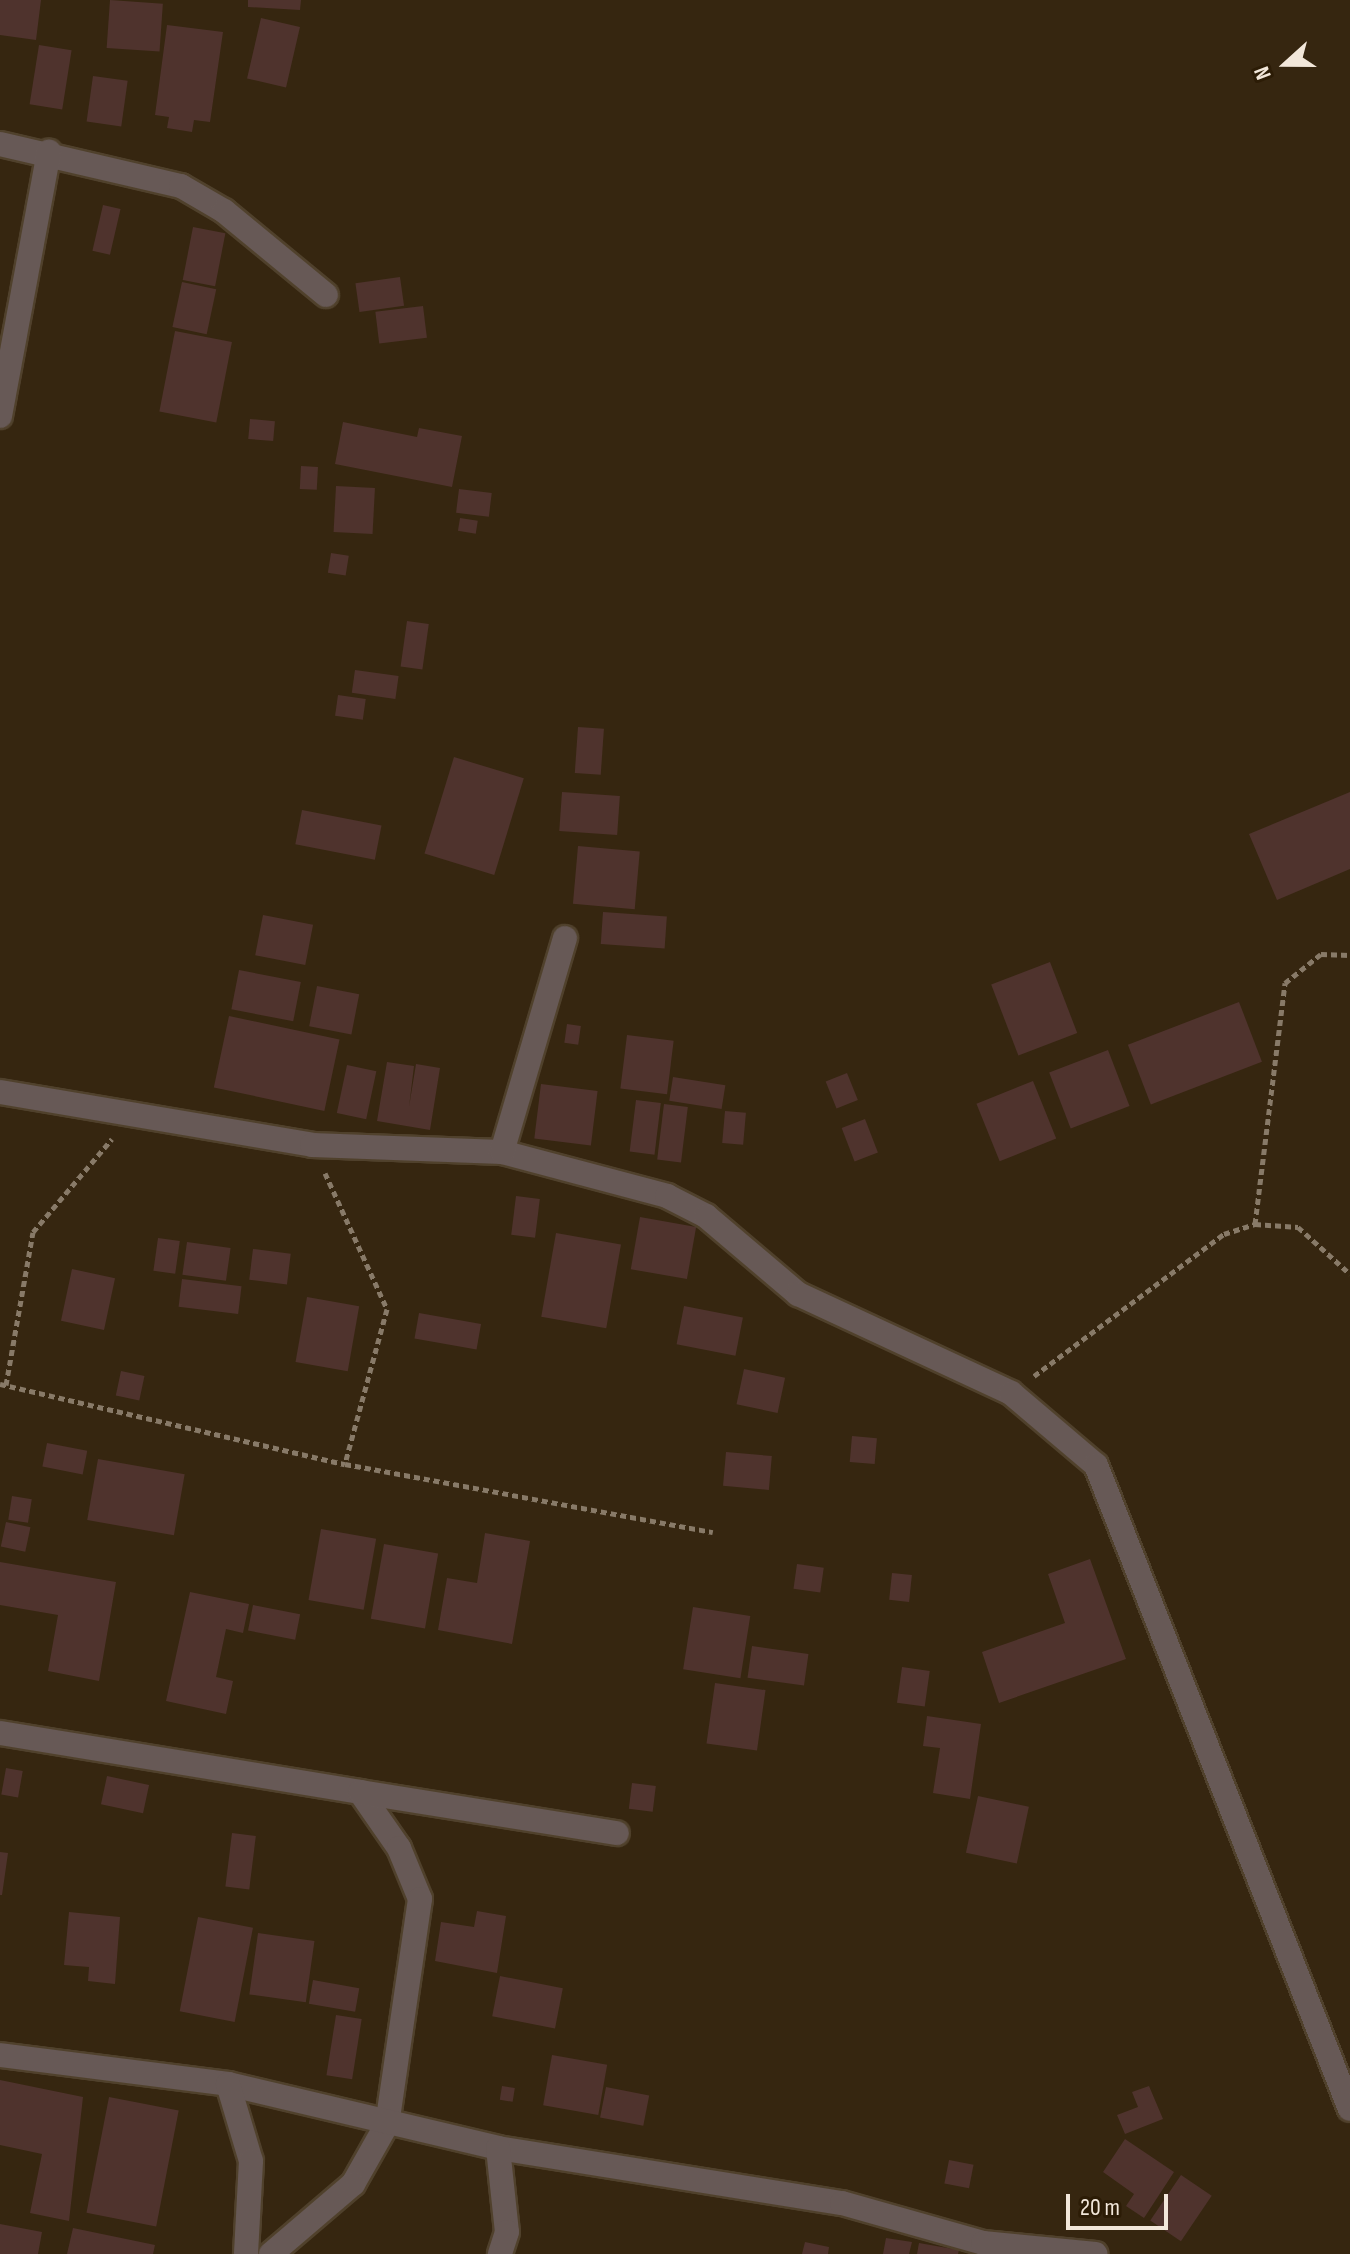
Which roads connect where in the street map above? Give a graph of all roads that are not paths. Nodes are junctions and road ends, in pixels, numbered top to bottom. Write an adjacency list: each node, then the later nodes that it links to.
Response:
1 (0, 144): 2 (street)
2 (49, 152): 3 (street); 4 (street)
3 (326, 295)
4 (0, 416)
5 (565, 938): 7 (street)
6 (0, 1092): 7 (street)
7 (502, 1152): 13 (street)
8 (0, 1733): 9 (street)
9 (360, 1792): 10 (street); 14 (street)
10 (617, 1833)
11 (0, 2055): 12 (street)
12 (228, 2084): 14 (street); 16 (street)
13 (1350, 2109)
14 (387, 2124): 15 (street); 17 (street)
15 (498, 2148): 18 (street); 19 (street)
16 (246, 2254)
17 (271, 2254)
18 (500, 2254)
19 (1095, 2254)

